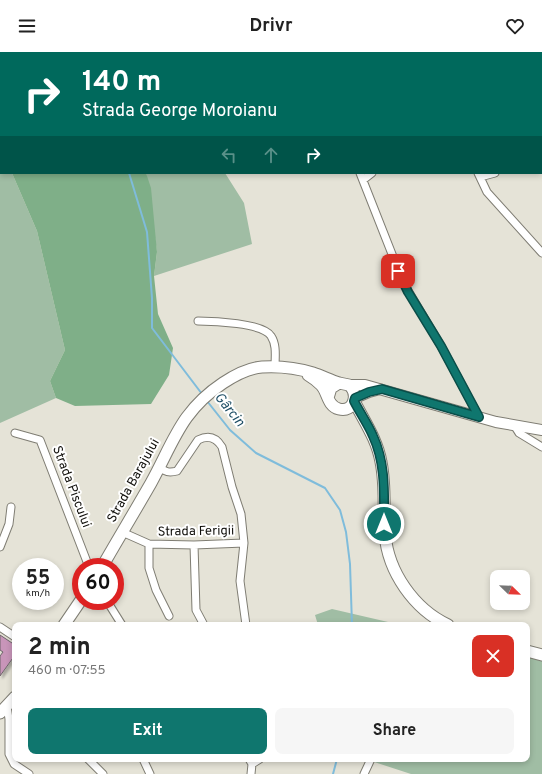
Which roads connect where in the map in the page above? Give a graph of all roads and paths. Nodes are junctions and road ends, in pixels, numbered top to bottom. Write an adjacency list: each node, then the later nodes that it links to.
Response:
1 (479, 175): 3 (street)
2 (361, 176): 12 (street)
3 (542, 254)
4 (198, 321): 5 (street)
5 (275, 367): 6 (main road, Strada Barajului); 18 (main road, Strada Barajului)
6 (297, 369): 7 (main road, Strada Barajului); 9 (main road)
7 (344, 384): 8 (main road); 9 (main road); 10 (main road)
8 (382, 389): 10 (main road); 12 (main road)
9 (328, 398): 11 (main road)
10 (355, 399): 11 (main road); 14 (main road)
11 (338, 409): 14 (main road)
12 (479, 417): 13 (main road)
13 (514, 425): 15 (main road); 17 (street)
14 (369, 428): 34 (main road)
15 (542, 430)
16 (15, 433): 25 (street, Strada Piscului)
17 (542, 447)
18 (159, 467): 20 (main road, Strada Barajului); 21 (street)
19 (11, 507): 24 (street)
20 (122, 532): 22 (street, Strada Ferigii); 26 (main road, Strada Barajului)
21 (244, 543): 23 (street, Strada Ferigii); 33 (street)
22 (149, 544): 23 (street, Strada Ferigii); 29 (street, Strada Ferigii)
23 (194, 545): 32 (street)
24 (0, 547)
25 (86, 558)
26 (107, 558)
27 (74, 610): 30 (main road)
28 (113, 610): 31 (street)
29 (169, 616)
30 (66, 622)
31 (120, 622)
32 (202, 622)
33 (246, 622)
34 (443, 622)
35 (0, 627): 36 (street)
36 (12, 634)
37 (530, 652): 38 (main road)
38 (542, 655)
39 (12, 699): 40 (main road)
40 (3, 709): 41 (street)
41 (12, 761)
42 (13, 762): 47 (street)
43 (91, 762): 48 (street)
44 (144, 762): 49 (street)
45 (250, 762): 50 (street)
46 (370, 762): 51 (street)
47 (29, 774)
48 (103, 774)
49 (150, 774)
50 (251, 774)
51 (364, 774)

